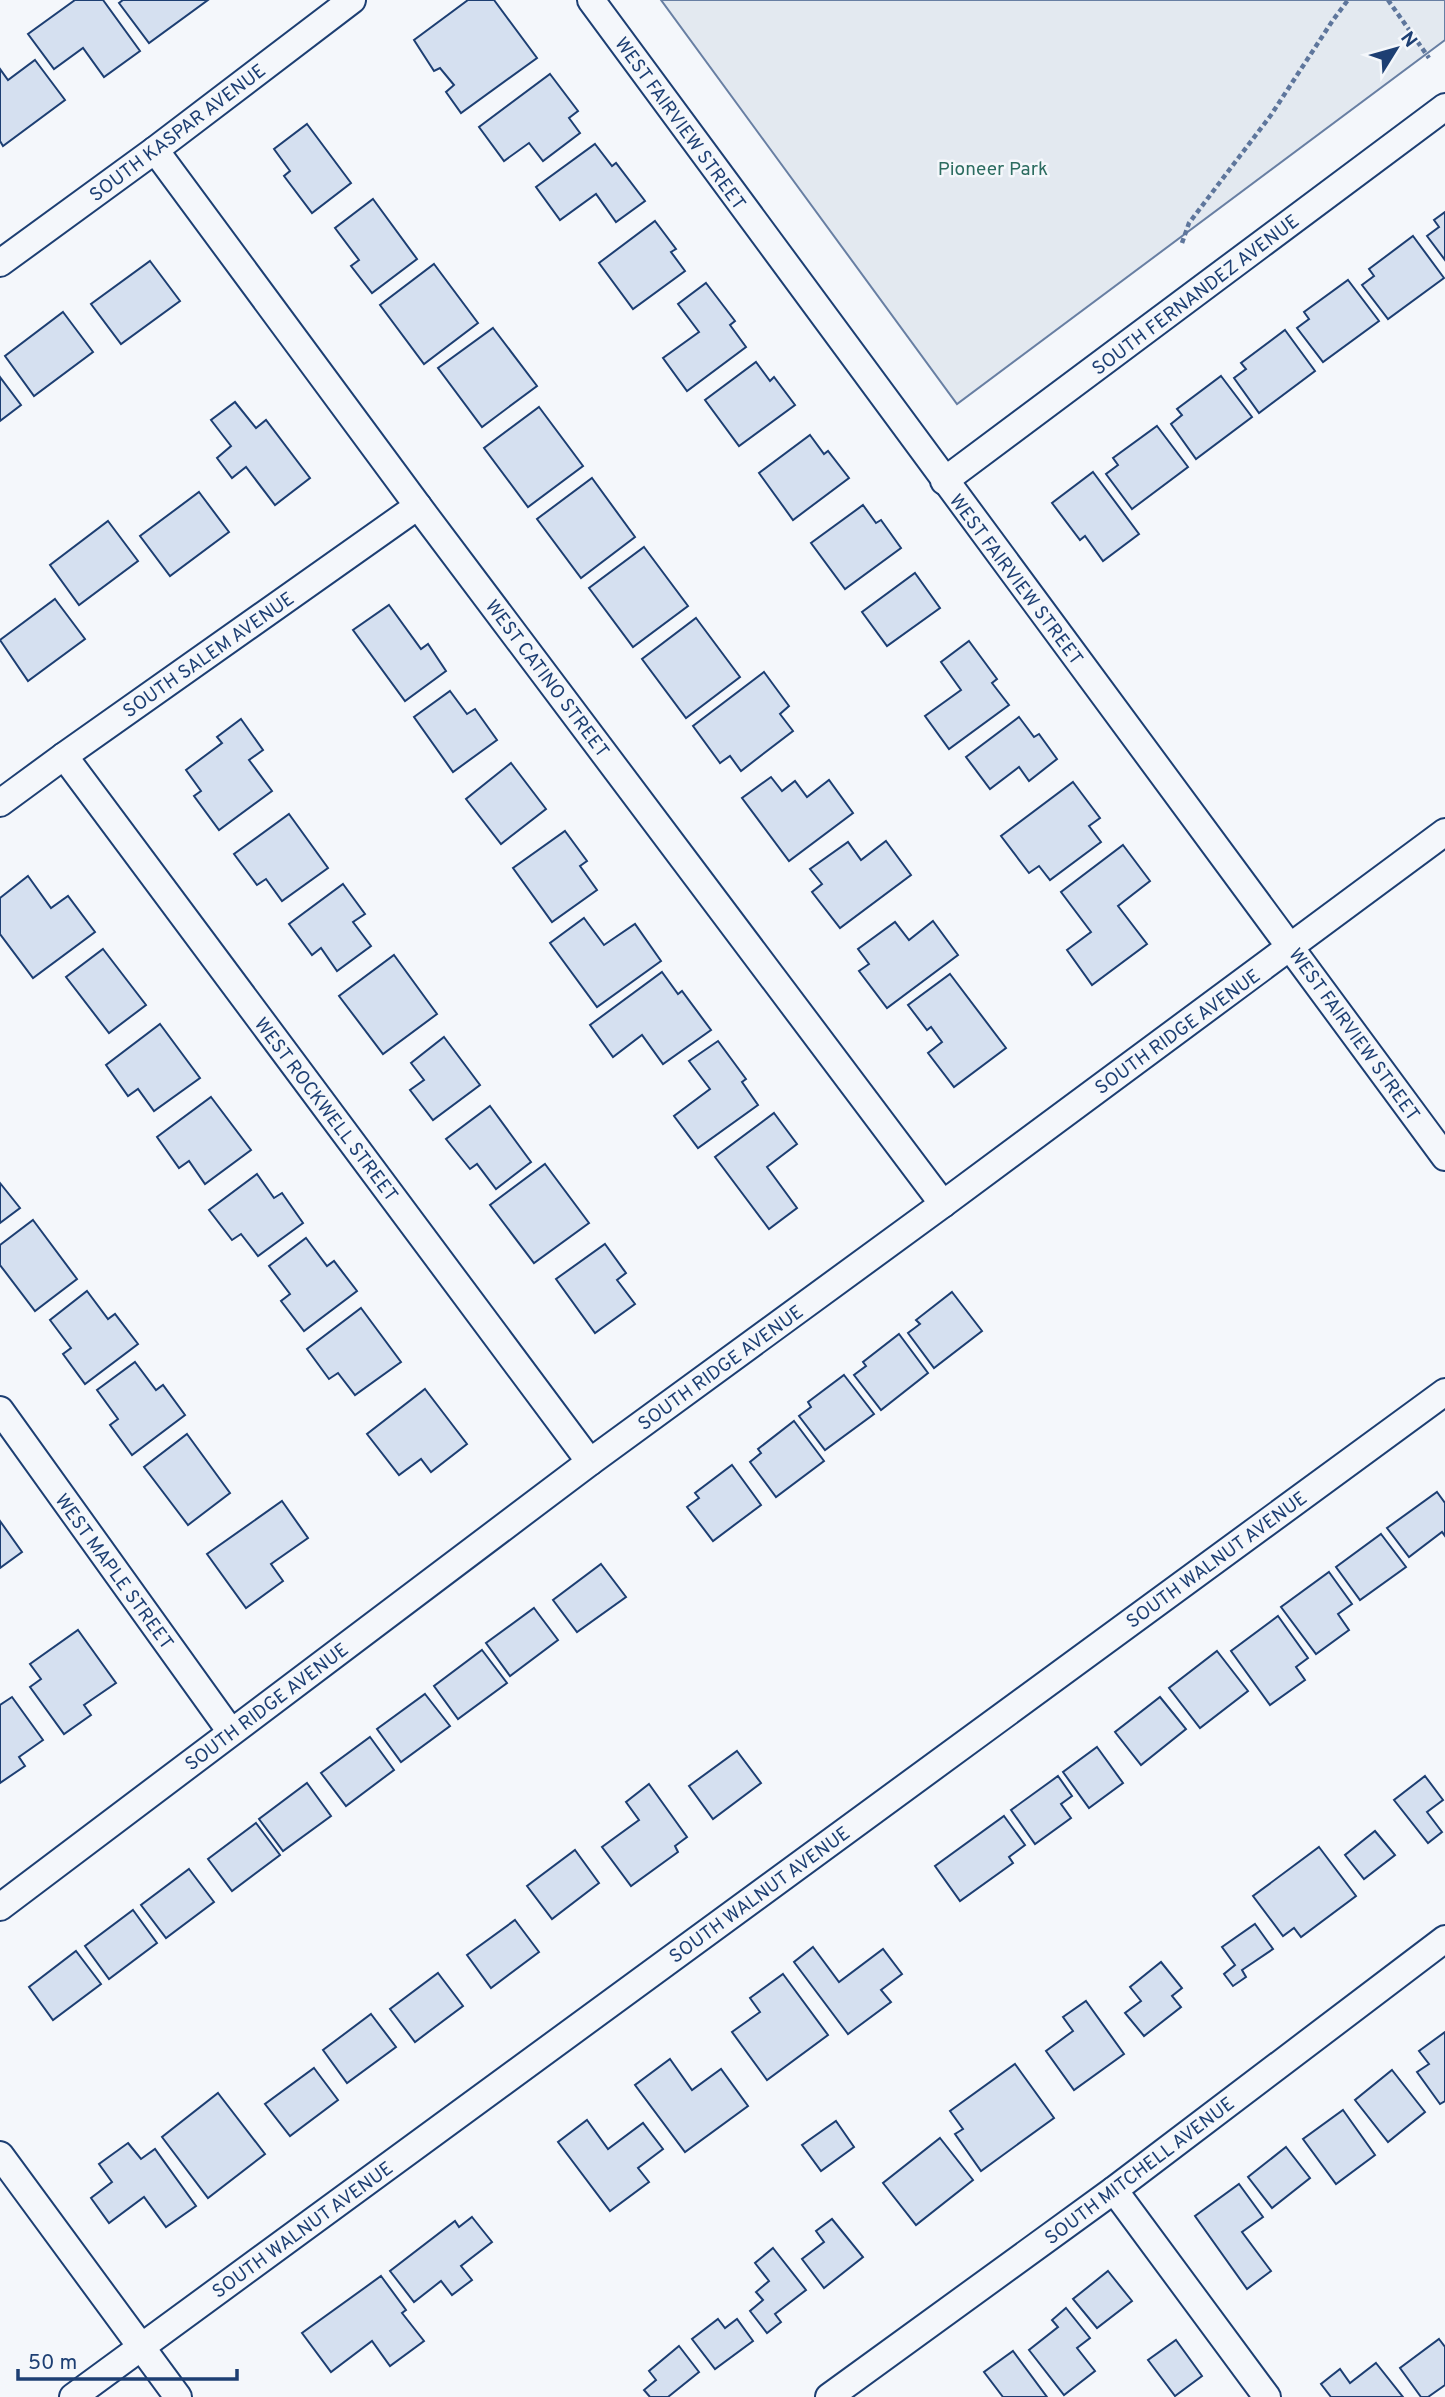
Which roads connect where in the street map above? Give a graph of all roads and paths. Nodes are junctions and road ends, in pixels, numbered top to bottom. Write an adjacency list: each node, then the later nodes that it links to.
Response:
1 (352, 0): 7 (street, SOUTH KASPAR AVENUE)
2 (591, 0): 10 (street, WEST FAIRVIEW STREET)
3 (1348, 0): 8 (path)
4 (1388, 0): 5 (path)
5 (1429, 58)
6 (1445, 107): 10 (street, SOUTH FERNANDEZ AVENUE)
7 (155, 150): 9 (street, SOUTH KASPAR AVENUE); 11 (street, WEST CATINO STREET)
8 (1182, 243)
9 (0, 263)
10 (944, 481): 15 (street, WEST FAIRVIEW STREET)
11 (418, 506): 12 (street, SOUTH SALEM AVENUE); 17 (street, WEST CATINO STREET)
12 (64, 756): 13 (street, SOUTH SALEM AVENUE); 20 (street, WEST ROCKWELL STREET)
13 (0, 803)
14 (1445, 832): 15 (street, SOUTH RIDGE AVENUE)
15 (1291, 947): 16 (street, WEST FAIRVIEW STREET); 17 (street, SOUTH RIDGE AVENUE)
16 (1445, 1157)
17 (943, 1204): 20 (street, SOUTH RIDGE AVENUE)
18 (1445, 1392): 26 (street, SOUTH WALNUT AVENUE)
19 (0, 1410): 21 (street, WEST MAPLE STREET)
20 (590, 1462): 21 (street, SOUTH RIDGE AVENUE)
21 (231, 1732): 22 (street, SOUTH RIDGE AVENUE)
22 (0, 1907)
23 (1445, 1940): 25 (street, SOUTH MITCHELL AVENUE)
24 (0, 2155): 26 (street)
25 (1114, 2190): 29 (street, SOUTH MITCHELL AVENUE); 30 (street)
26 (142, 2347): 27 (street, SOUTH WALNUT AVENUE); 28 (street)
27 (73, 2397)
28 (178, 2397)
29 (829, 2397)
30 (1267, 2397)

